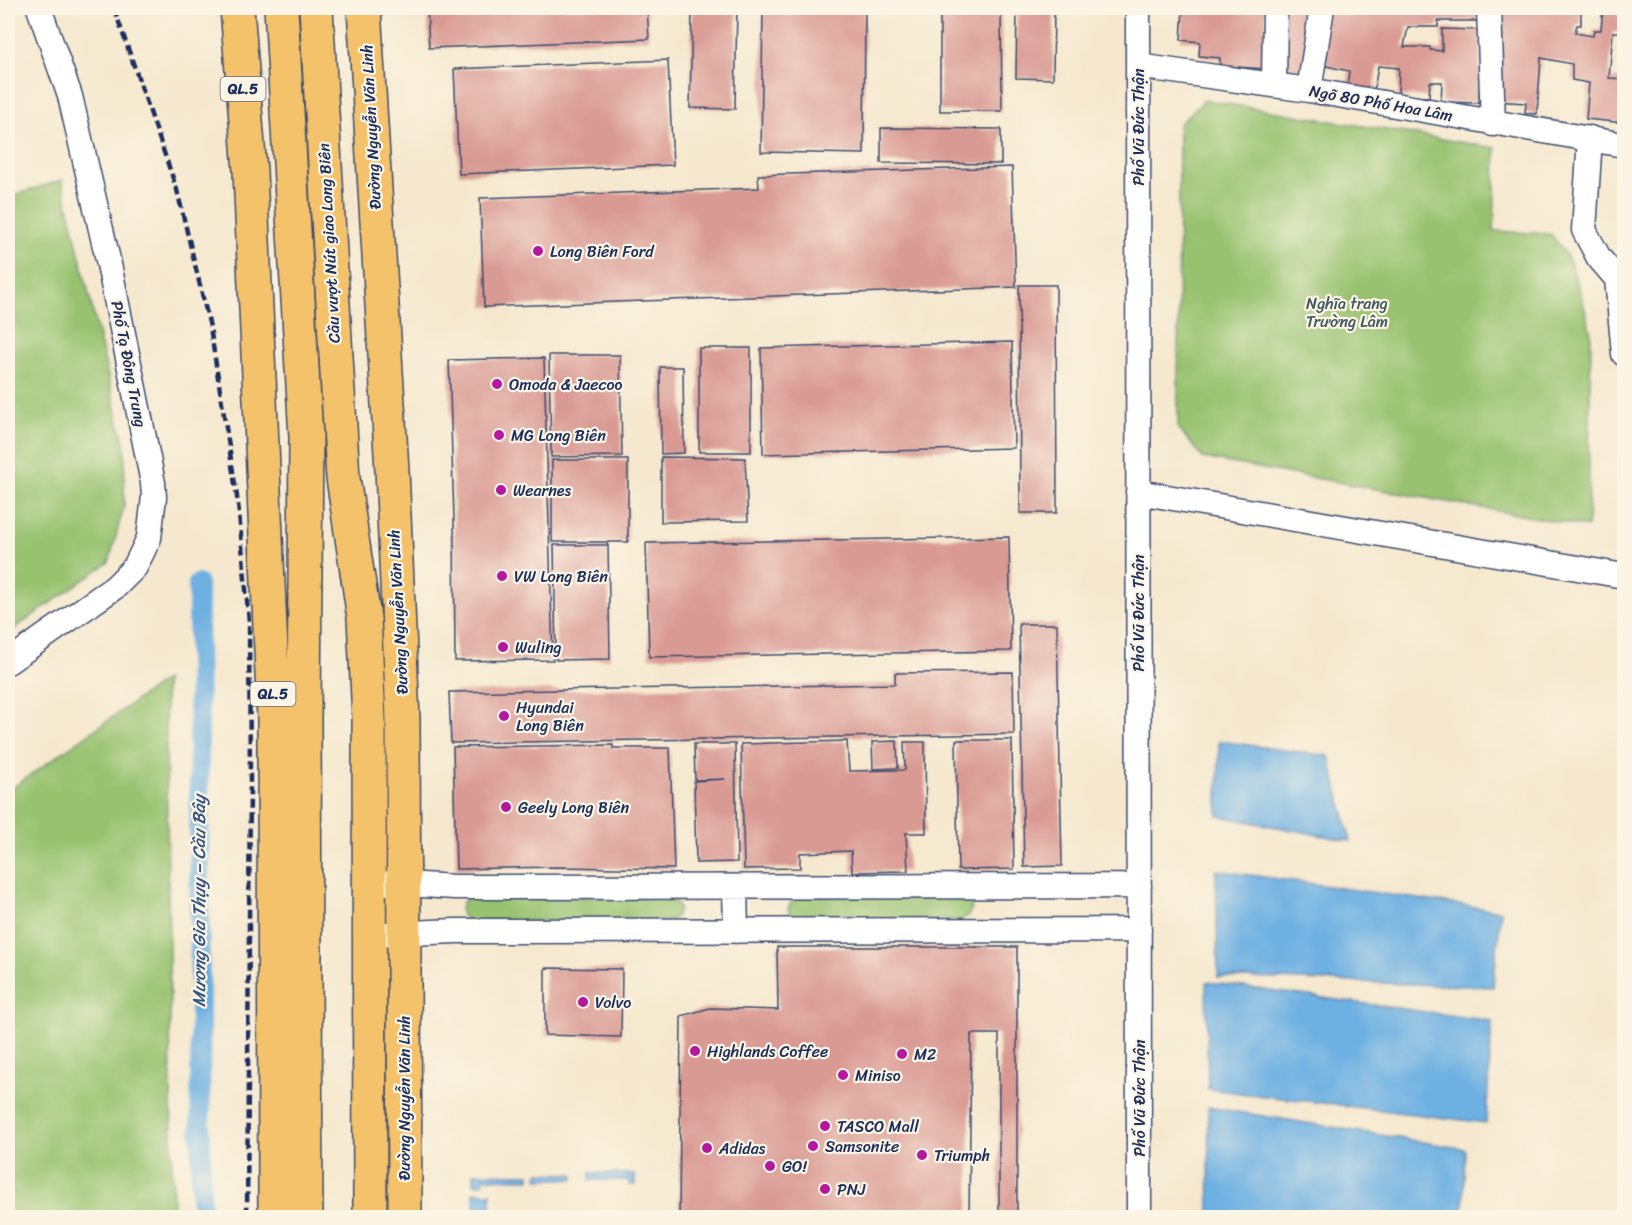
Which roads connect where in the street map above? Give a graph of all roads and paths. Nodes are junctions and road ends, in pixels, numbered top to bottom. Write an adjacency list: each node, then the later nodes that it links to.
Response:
1 (39, 8): 22 (street, Phố Tạ Đông Trung)
2 (237, 8): 31 (highway, QL.5)
3 (281, 8): 31 (highway, Cầu vượt Nút giao Long Biên / QL.5)
4 (316, 8): 18 (highway, Cầu vượt Nút giao Long Biên)
5 (364, 8): 17 (highway, Đường Nguyễn Văn Linh)
6 (1138, 8): 10 (street, Phố Vũ Đức Thận)
7 (1275, 8): 11 (street)
8 (1322, 8): 12 (street)
9 (1489, 8): 13 (street)
10 (1138, 66): 11 (street, Ngõ 80 Phố Hoa Lâm); 19 (street, Phố Vũ Đức Thận)
11 (1274, 85): 12 (street, Ngõ 80 Phố Hoa Lâm)
12 (1309, 90): 13 (street, Ngõ 80 Phố Hoa Lâm)
13 (1493, 124): 14 (street, Ngõ 80 Phố Hoa Lâm)
14 (1590, 138): 15 (street, Ngõ 80 Phố Hoa Lâm); 16 (street)
15 (1624, 145)
16 (1624, 354)
17 (392, 470): 21 (highway); 24 (highway, Đường Nguyễn Văn Linh)
18 (343, 477): 21 (highway, Đường Nguyễn Văn Linh)
19 (1138, 492): 20 (street); 25 (street, Phố Vũ Đức Thận)
20 (1624, 576)
21 (364, 618): 23 (highway, Đường Nguyễn Văn Linh)
22 (8, 662)
23 (370, 883): 24 (street); 29 (highway, Đường Nguyễn Văn Linh)
24 (404, 883): 26 (street); 30 (highway, Đường Nguyễn Văn Linh)
25 (1138, 886): 26 (street); 27 (street, Phố Vũ Đức Thận)
26 (735, 887): 28 (street)
27 (1139, 930): 28 (street); 35 (street, Phố Vũ Đức Thận)
28 (736, 931): 30 (street)
29 (370, 934): 30 (street); 33 (highway, Đường Nguyễn Văn Linh)
30 (404, 934): 34 (highway, Đường Nguyễn Văn Linh)
31 (296, 1197): 32 (highway, QL.5)
32 (275, 1218)
33 (370, 1218)
34 (405, 1218)
35 (1139, 1218)

